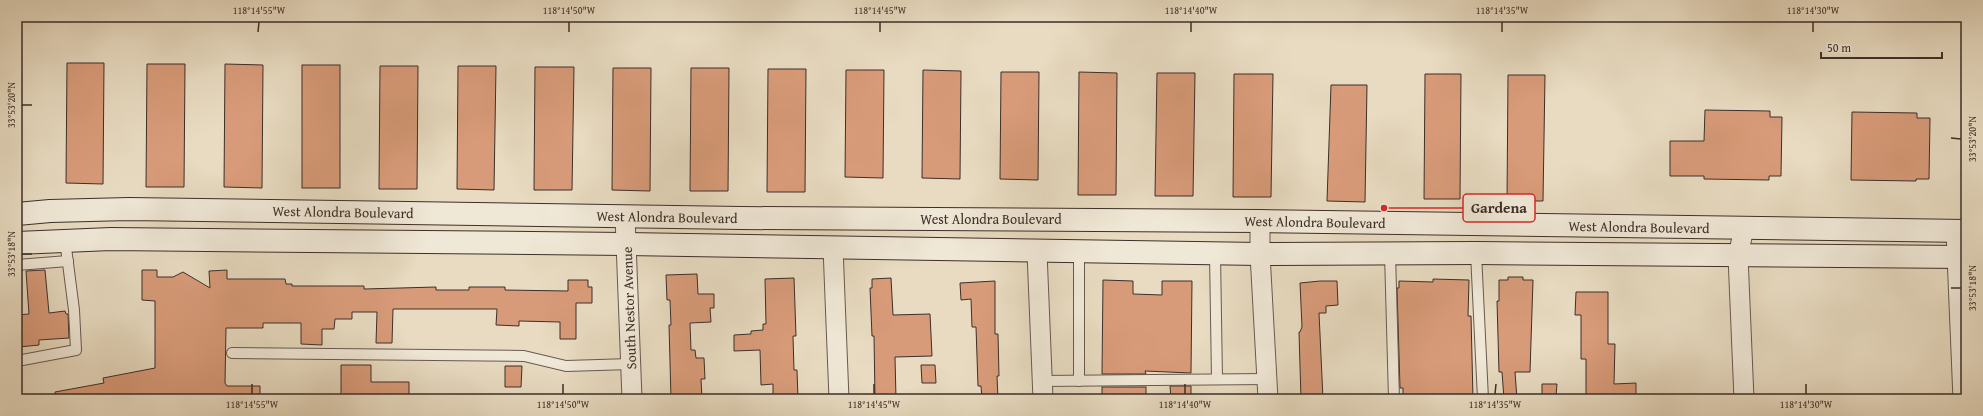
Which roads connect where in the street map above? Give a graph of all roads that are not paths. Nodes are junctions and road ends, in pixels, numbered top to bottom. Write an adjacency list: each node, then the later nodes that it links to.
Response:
1 (17, 214): 2 (main road, West Alondra Boulevard)
2 (625, 216): 3 (main road, West Alondra Boulevard); 8 (street, South Nestor Avenue)
3 (1260, 221): 4 (main road, West Alondra Boulevard); 15 (street)
4 (1744, 228): 5 (main road, West Alondra Boulevard); 16 (street)
5 (1961, 231): 17 (street)
6 (65, 240): 7 (main road, West Alondra Boulevard); 8 (main road, West Alondra Boulevard); 18 (lane)
7 (17, 242)
8 (626, 244): 9 (main road, West Alondra Boulevard); 22 (street, South Nestor Avenue)
9 (833, 247): 10 (main road, West Alondra Boulevard); 28 (street)
10 (1036, 252): 11 (main road, West Alondra Boulevard); 26 (street)
11 (1079, 252): 14 (main road, West Alondra Boulevard); 25 (lane)
12 (1390, 253): 13 (main road, West Alondra Boulevard); 15 (main road, West Alondra Boulevard); 30 (lane)
13 (1476, 253): 16 (main road, West Alondra Boulevard); 31 (lane)
14 (1215, 254): 15 (main road, West Alondra Boulevard); 23 (lane)
15 (1260, 254): 24 (street)
16 (1738, 256): 17 (main road, West Alondra Boulevard); 32 (street)
17 (1962, 257): 33 (street)
18 (68, 261): 19 (lane); 21 (lane)
19 (17, 265)
20 (232, 353): 22 (lane)
21 (17, 361)
22 (631, 364): 27 (street, South Nestor Avenue)
23 (1217, 379): 24 (lane); 25 (lane)
24 (1267, 379): 29 (street)
25 (1080, 381): 26 (lane)
26 (1042, 390)
27 (632, 399)
28 (839, 399)
29 (1268, 399)
30 (1394, 399)
31 (1483, 399)
32 (1744, 399)
33 (1963, 399)

